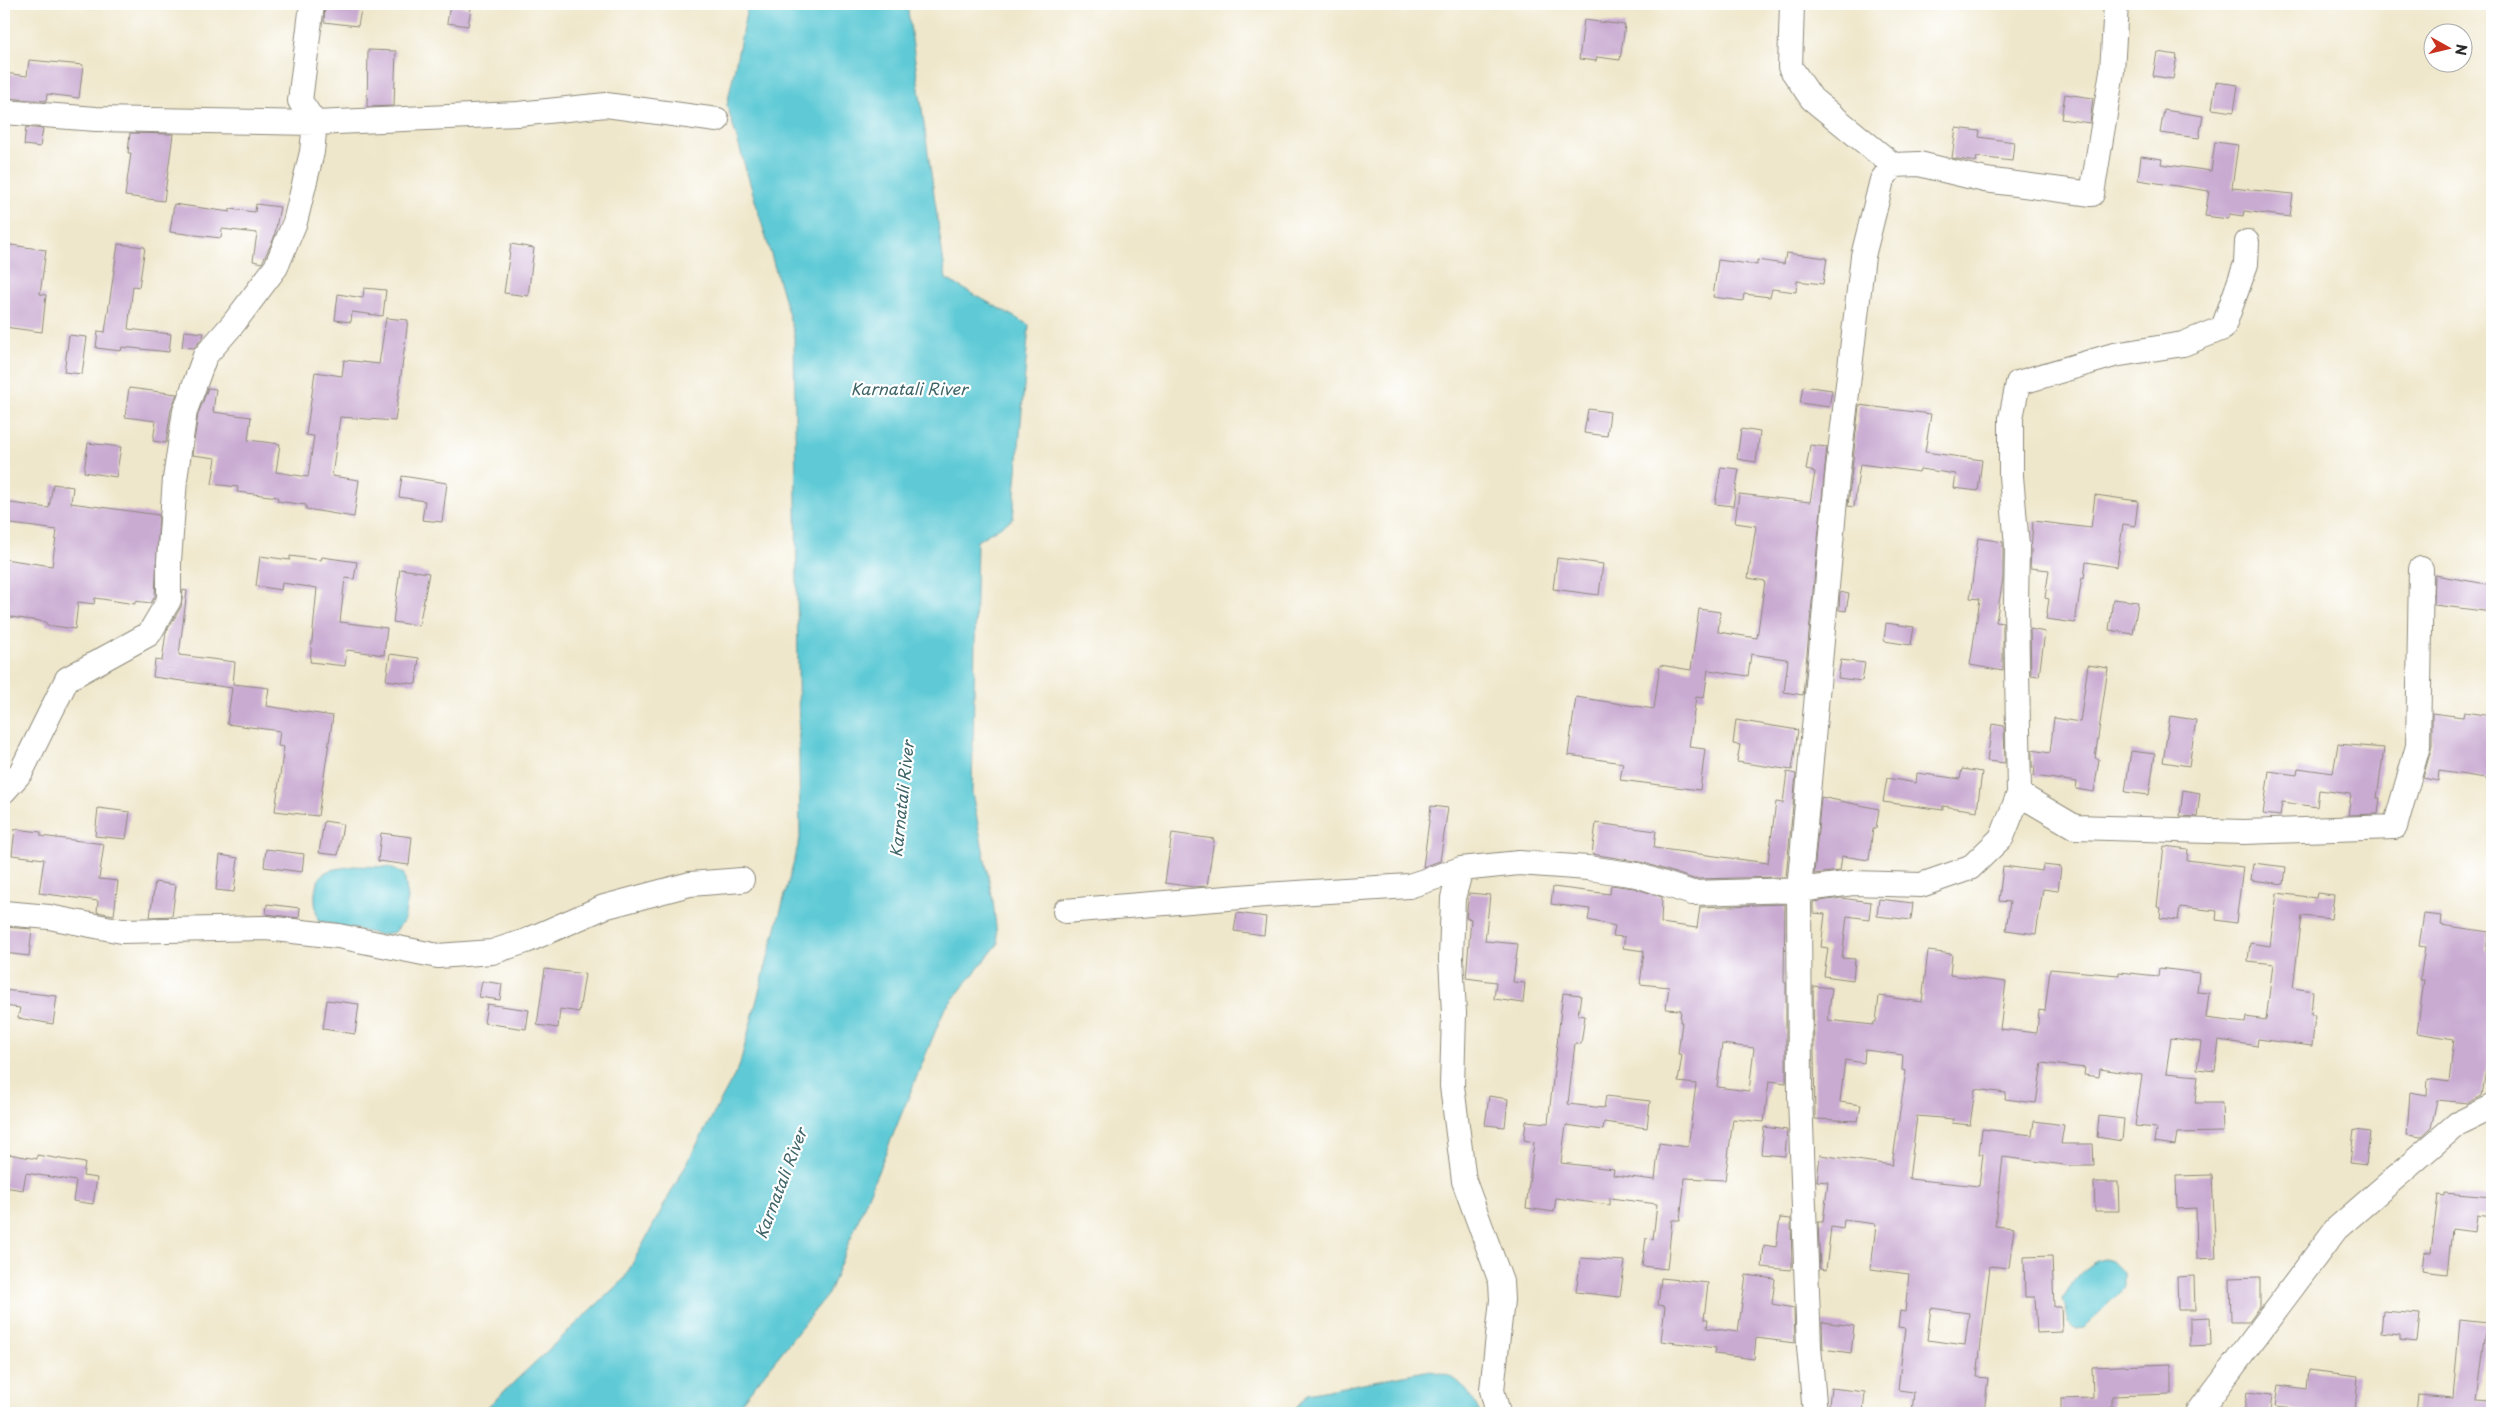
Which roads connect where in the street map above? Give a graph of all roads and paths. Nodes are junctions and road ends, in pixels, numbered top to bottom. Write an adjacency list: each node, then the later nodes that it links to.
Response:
1 (312, 4): 6 (street)
2 (1792, 4): 7 (street)
3 (2116, 4): 7 (street)
4 (4, 112): 6 (street)
5 (717, 120): 6 (street)
6 (315, 122): 10 (street)
7 (1893, 165): 14 (street)
8 (2247, 242): 11 (street)
9 (2421, 569): 11 (street)
10 (4, 790)
11 (2019, 794): 14 (street)
12 (1461, 869): 14 (street); 15 (street); 18 (street)
13 (742, 880): 16 (street)
14 (1799, 890): 19 (street)
15 (1065, 911)
16 (4, 913)
17 (2492, 1108): 20 (street)
18 (1498, 1413)
19 (1815, 1413)
20 (2198, 1413)

